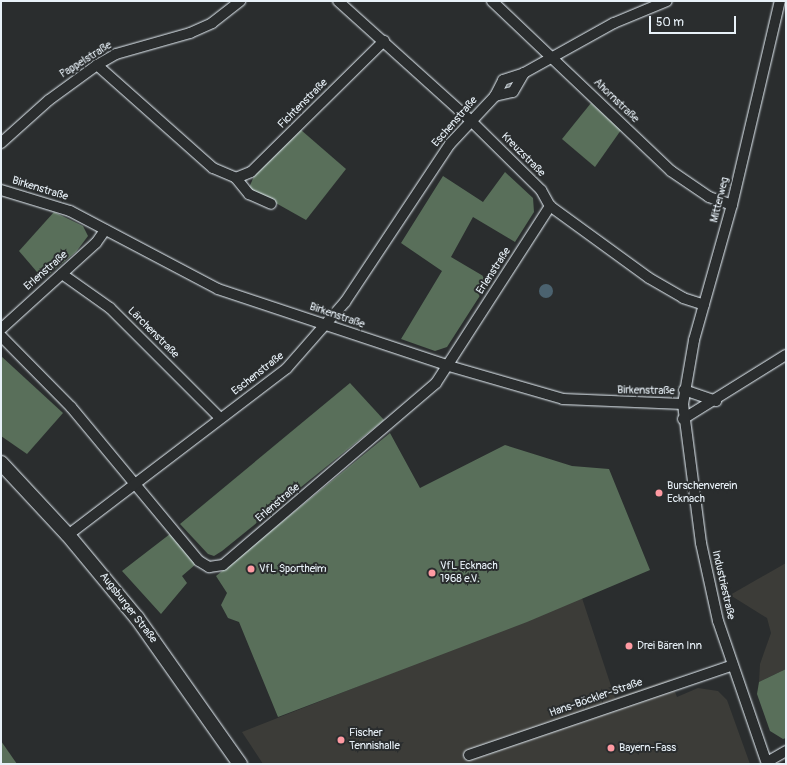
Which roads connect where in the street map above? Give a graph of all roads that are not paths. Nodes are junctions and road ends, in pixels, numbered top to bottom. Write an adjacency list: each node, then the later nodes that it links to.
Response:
1 (240, 1): 8 (street, Pappelstraße)
2 (338, 1): 6 (street, Kreuzstraße)
3 (492, 1): 7 (street, Ahornstraße)
4 (668, 1): 7 (street, Eschenstraße)
5 (780, 1): 16 (street, Mitterweg)
6 (384, 41): 11 (street, Kreuzstraße); 13 (street, Fichtenstraße)
7 (552, 56): 9 (street, Eschenstraße); 16 (street, Ahornstraße)
8 (97, 65): 12 (street, Pappelstraße); 13 (street)
9 (524, 73): 10 (street, Eschenstraße); 10 (street, Eschenstraße)
10 (495, 96): 11 (street, Eschenstraße)
11 (470, 120): 17 (street, Kreuzstraße); 21 (street, Eschenstraße)
12 (1, 143)
13 (236, 178): 15 (street)
14 (1, 190): 18 (street, Birkenstraße)
15 (271, 204)
16 (732, 205): 20 (street, Mitterweg)
17 (550, 206): 20 (street, Kreuzstraße); 25 (street, Erlenstraße)
18 (105, 230): 19 (street, Erlenstraße); 21 (street, Birkenstraße)
19 (62, 274): 22 (street, Erlenstraße); 29 (street, Lärchenstraße)
20 (704, 305): 26 (street, Mitterweg)
21 (327, 325): 25 (street, Birkenstraße); 29 (street, Eschenstraße)
22 (1, 329)
23 (1, 336): 32 (street, Erlenstraße)
24 (786, 355): 27 (street)
25 (449, 366): 28 (street, Birkenstraße); 32 (street, Erlenstraße)
26 (684, 390): 27 (street, Birkenstraße); 28 (street, Mitterweg)
27 (716, 400): 30 (street)
28 (683, 404): 30 (street, Industriestraße)
29 (220, 418): 32 (street, Eschenstraße)
30 (683, 419): 34 (street, Industriestraße)
31 (1, 463): 33 (main road, Augsburger Straße)
32 (134, 483): 33 (street, Eschenstraße)
33 (68, 535): 38 (main road, Augsburger Straße)
34 (731, 666): 36 (street, Hans-Böckler-Straße); 37 (street, Industriestraße)
35 (786, 751): 37 (street)
36 (469, 755)
37 (767, 763)
38 (240, 764)

